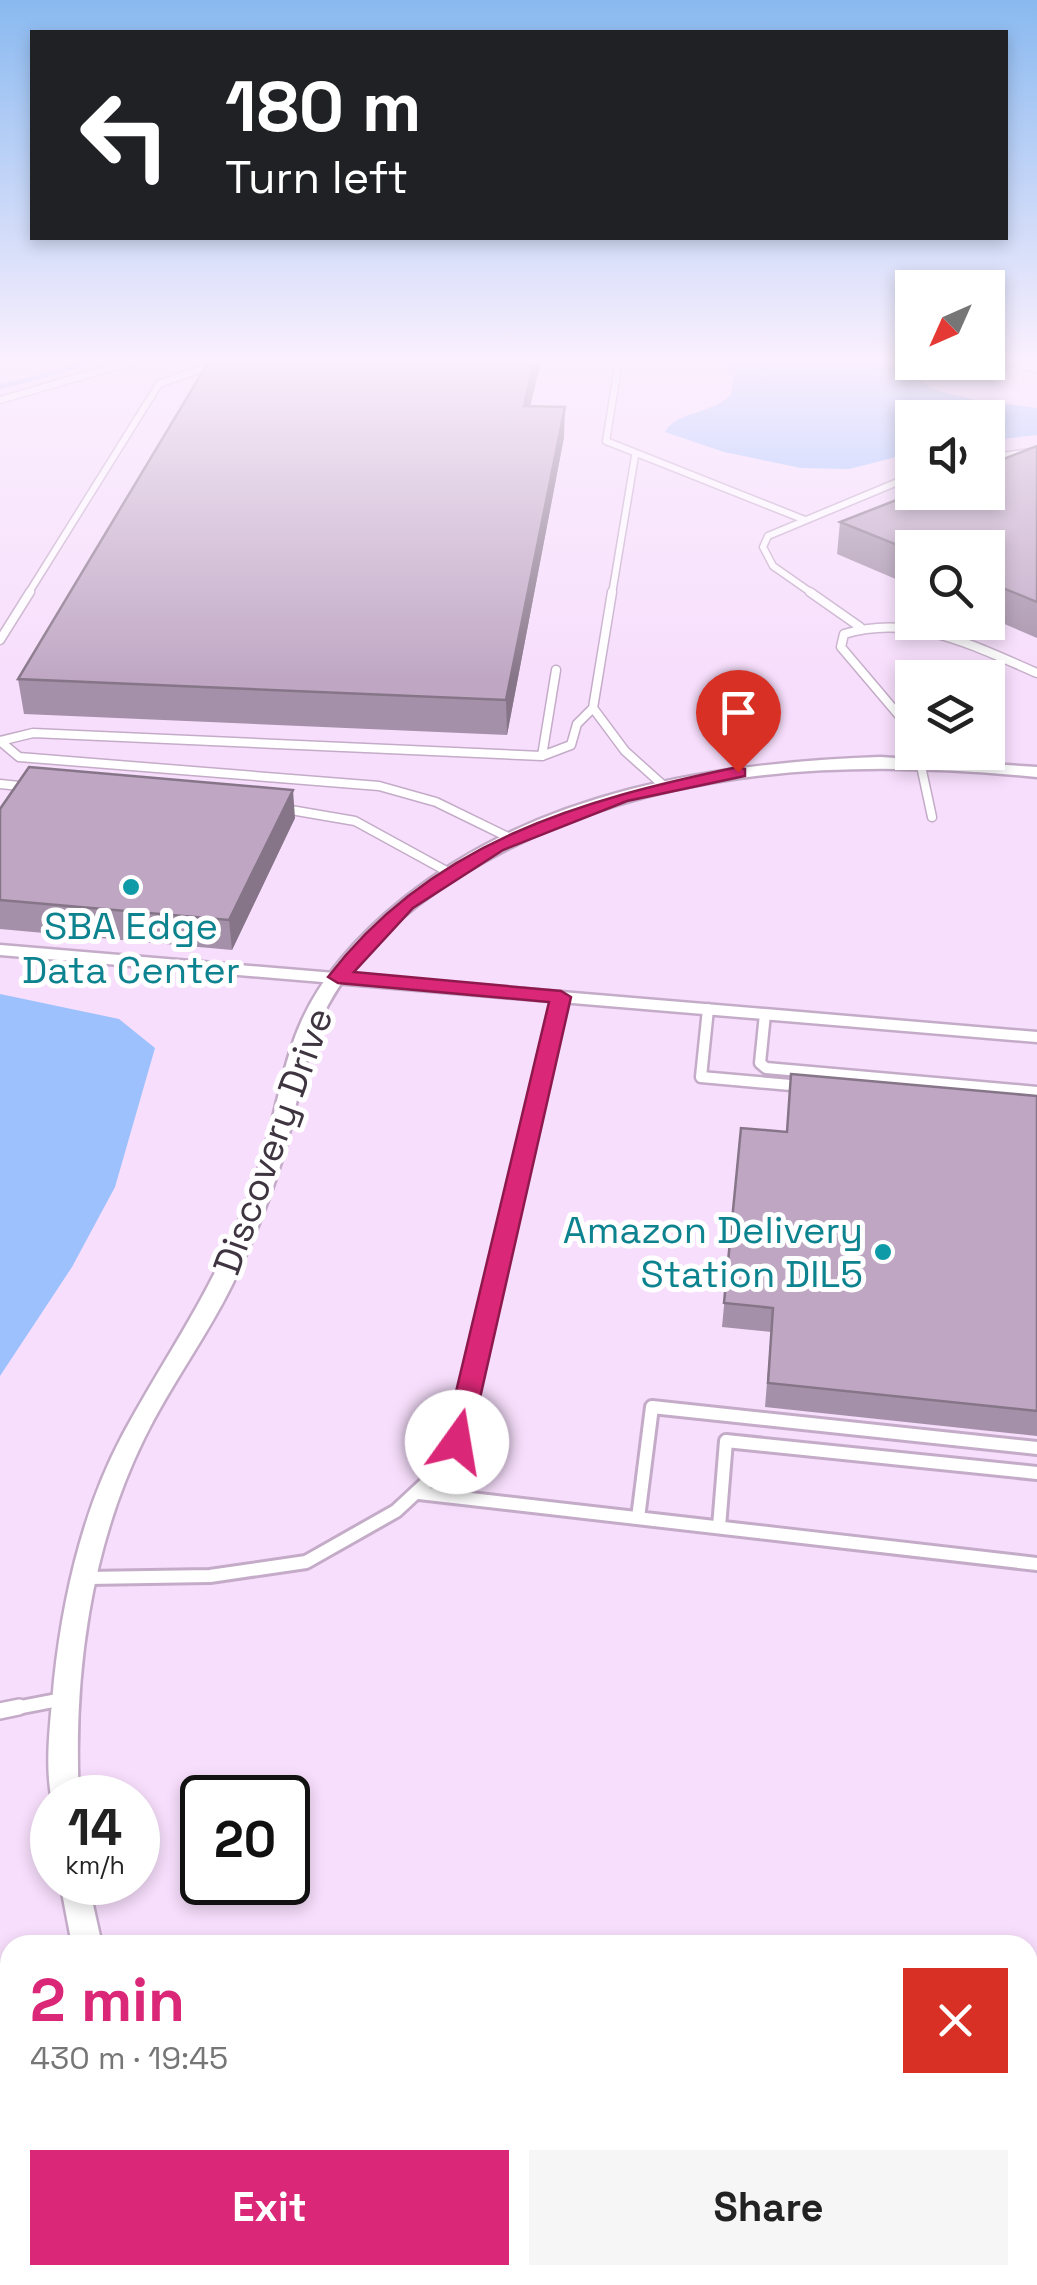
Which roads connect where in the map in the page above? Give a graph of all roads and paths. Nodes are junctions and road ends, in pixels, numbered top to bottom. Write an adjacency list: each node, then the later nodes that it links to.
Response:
1 (107, 468): 7 (lane)
2 (634, 468): 10 (lane)
3 (667, 468): 5 (lane)
4 (895, 483): 5 (lane)
5 (805, 520): 6 (lane)
6 (860, 627): 9 (lane); 11 (lane)
7 (0, 640)
8 (556, 670): 13 (lane)
9 (1037, 673)
10 (593, 708): 13 (lane); 19 (lane)
11 (895, 711)
12 (0, 741): 13 (lane); 23 (lane)
13 (542, 756)
14 (895, 759): 19 (street, Discovery Drive)
15 (1005, 768): 17 (street, Discovery Drive)
16 (923, 770): 22 (lane)
17 (1037, 772)
18 (0, 784): 20 (lane)
19 (664, 786): 23 (street, Discovery Drive)
20 (39, 788)
21 (274, 807): 24 (lane)
22 (932, 818)
23 (512, 839): 24 (street, Discovery Drive)
24 (450, 873): 26 (street, Discovery Drive)
25 (0, 950): 26 (lane)
26 (338, 977): 27 (lane); 39 (street, Discovery Drive)
27 (561, 997): 28 (lane); 35 (lane)
28 (708, 1009): 29 (lane); 31 (lane)
29 (765, 1014): 30 (lane); 32 (lane)
30 (1037, 1037)
31 (820, 1088)
32 (1037, 1092)
33 (1037, 1448): 36 (lane)
34 (1037, 1474): 37 (lane)
35 (419, 1493): 36 (lane); 39 (lane)
36 (638, 1518): 37 (lane)
37 (719, 1527): 38 (lane)
38 (1037, 1564)
39 (87, 1578): 40 (street, Discovery Drive)
40 (64, 1699): 41 (lane); 42 (street, Discovery Drive)
41 (0, 1711)
42 (65, 1775)
43 (79, 1905): 44 (street)
44 (86, 1935)

